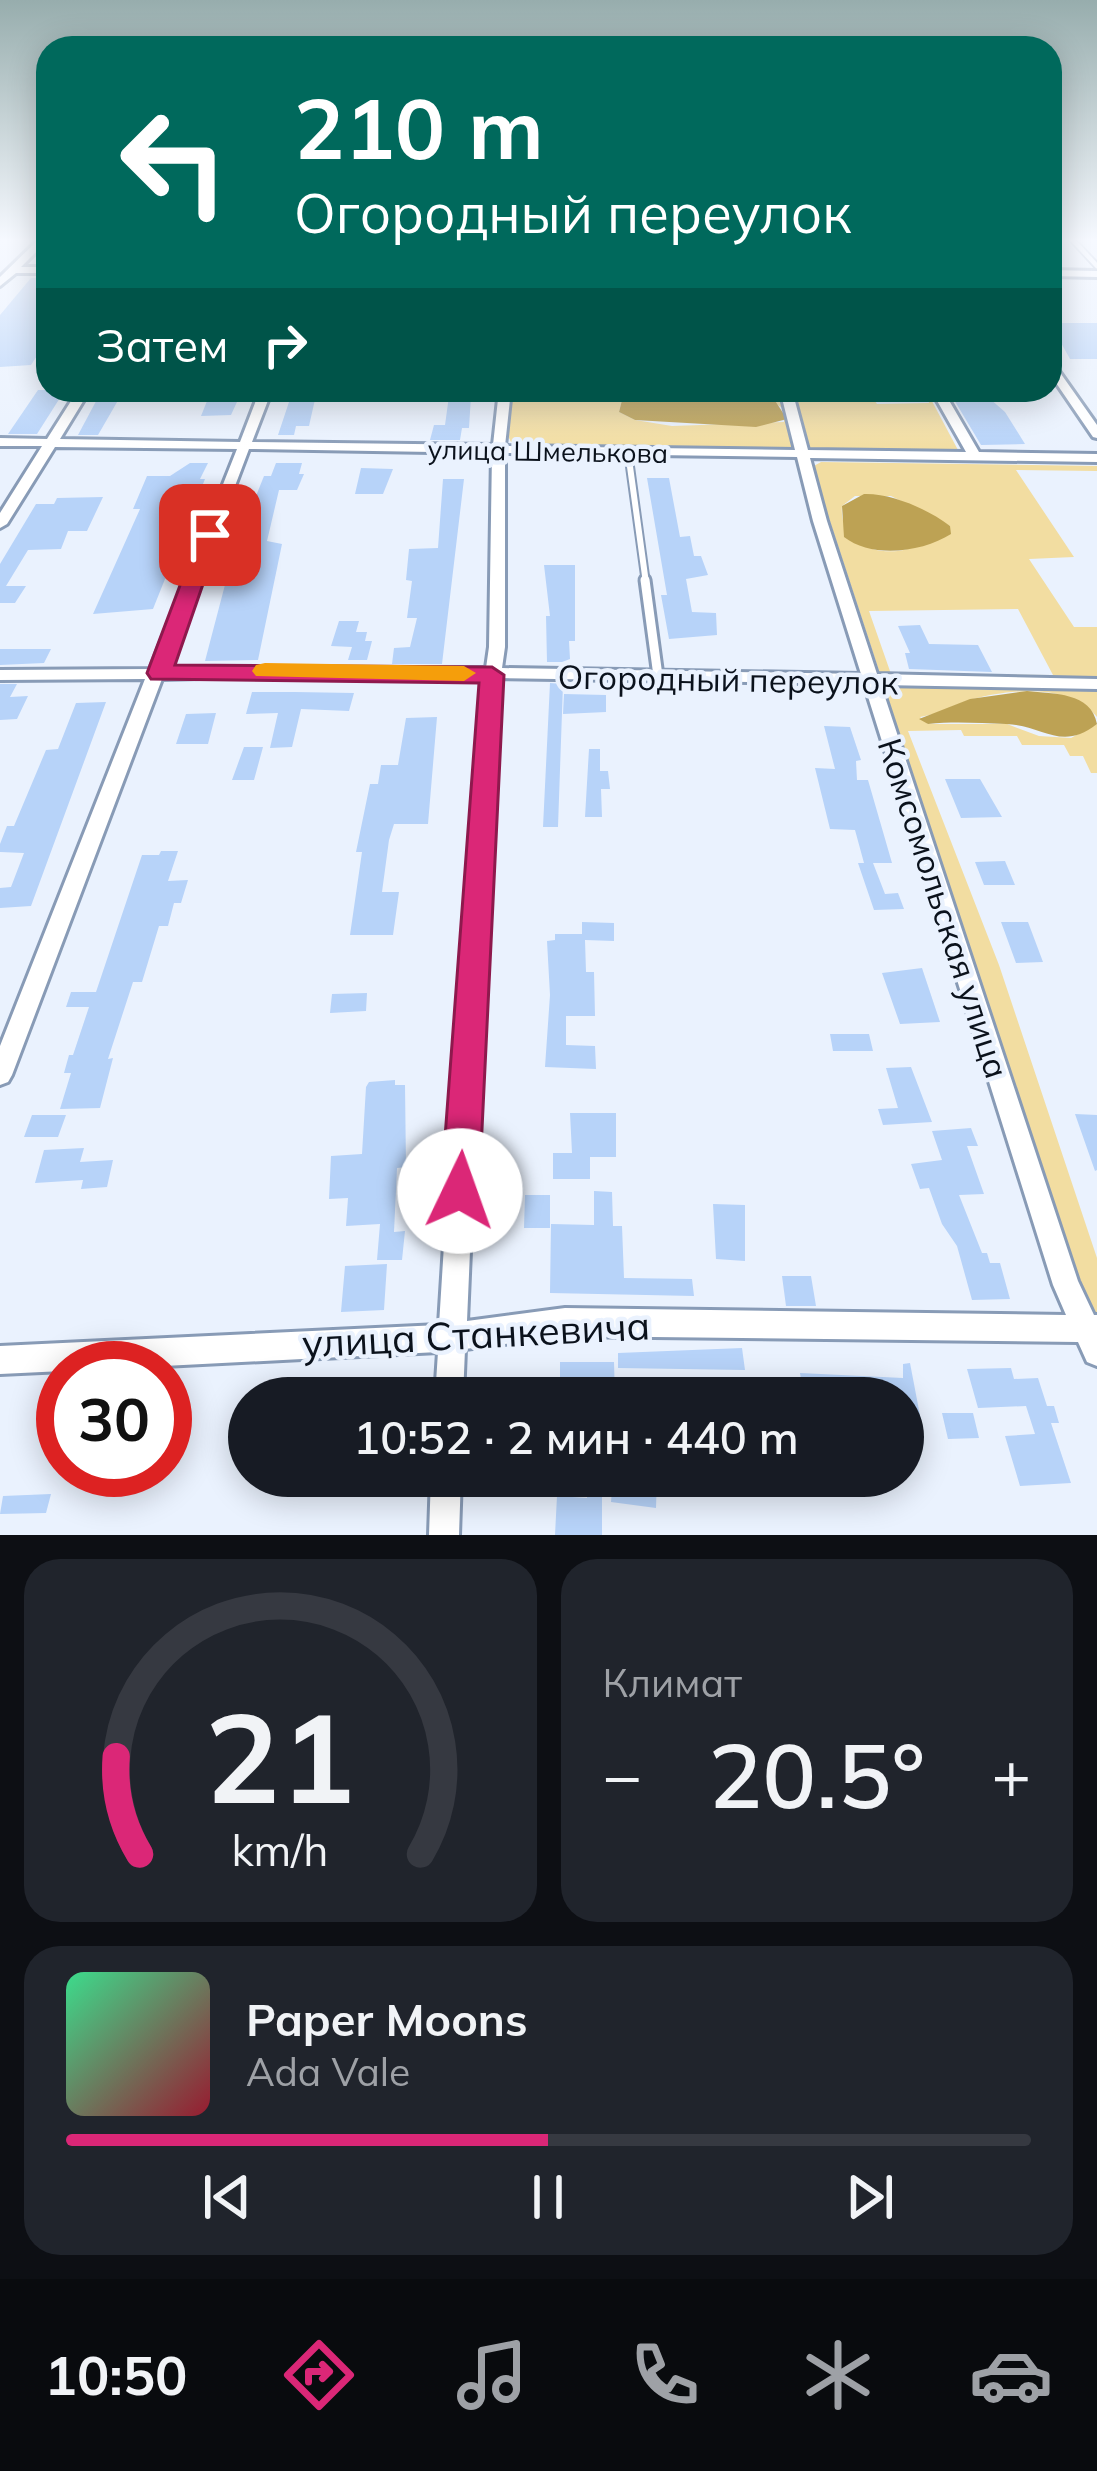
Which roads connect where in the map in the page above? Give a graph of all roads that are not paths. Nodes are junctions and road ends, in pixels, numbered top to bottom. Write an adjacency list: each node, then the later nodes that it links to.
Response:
1 (1062, 383): 7 (street)
2 (76, 402): 9 (street)
3 (261, 402): 10 (street)
4 (504, 402): 11 (street)
5 (790, 402): 13 (street, Комсомольская улица)
6 (945, 402): 14 (street)
7 (1097, 434)
8 (0, 442): 9 (street, улица Шмелькова)
9 (50, 444): 10 (street, улица Шмелькова); 16 (street)
10 (244, 446): 11 (street, улица Шмелькова); 17 (street)
11 (499, 450): 12 (street, улица Шмелькова); 19 (street)
12 (628, 452): 13 (street, улица Шмелькова); 20 (lane)
13 (806, 453): 14 (street, улица Шмелькова); 21 (street, Комсомольская улица)
14 (974, 455): 15 (street, улица Шмелькова)
15 (1097, 458)
16 (0, 524)
17 (160, 673): 18 (street, Огородный переулок); 19 (street, Огородный переулок); 23 (street)
18 (0, 675)
19 (492, 675): 20 (street, Огородный переулок); 24 (street)
20 (658, 676): 21 (street, Огородный переулок)
21 (872, 681): 22 (street, Огородный переулок); 25 (street, Комсомольская улица)
22 (1096, 688)
23 (0, 1075)
24 (450, 1337): 25 (street, улица Станкевича); 26 (street, улица Станкевича); 27 (street)
25 (1093, 1337)
26 (0, 1360)
27 (449, 1377)
28 (445, 1497): 29 (street)
29 (444, 1535)

